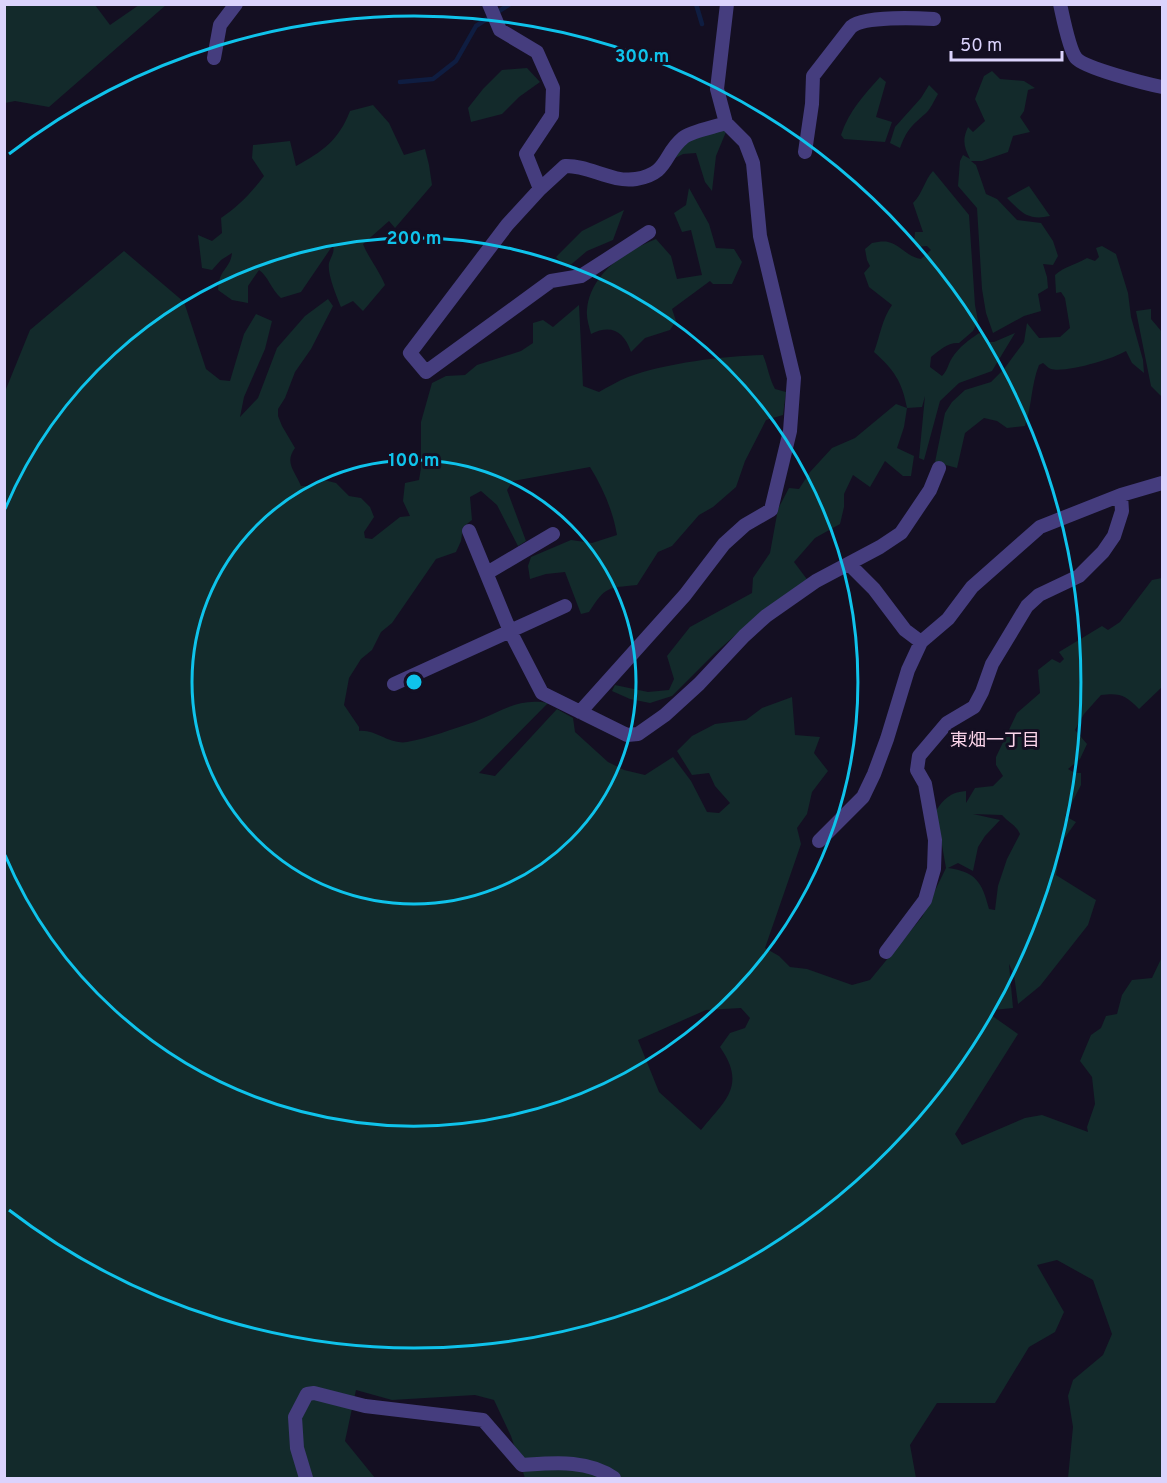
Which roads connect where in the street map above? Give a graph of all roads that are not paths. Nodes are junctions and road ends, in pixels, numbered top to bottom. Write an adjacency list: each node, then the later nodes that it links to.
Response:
1 (236, 4): 6 (street)
2 (489, 4): 10 (street)
3 (727, 4): 8 (street)
4 (1060, 4): 7 (street)
5 (934, 19): 9 (street)
6 (214, 58)
7 (1162, 87)
8 (726, 123): 10 (street); 23 (street)
9 (805, 152)
10 (540, 189): 11 (street)
11 (650, 232)
12 (939, 468): 17 (street)
13 (1162, 483): 14 (street)
14 (1121, 495): 21 (street); 25 (street)
15 (469, 531): 18 (street)
16 (553, 534): 18 (street)
17 (849, 564): 21 (street); 23 (street)
18 (487, 573): 20 (street)
19 (565, 606): 20 (street)
20 (510, 631): 22 (street); 23 (street)
21 (921, 642): 24 (street)
22 (394, 684)
23 (580, 712)
24 (819, 841)
25 (886, 952)
26 (306, 1479): 27 (street)
27 (614, 1479)

